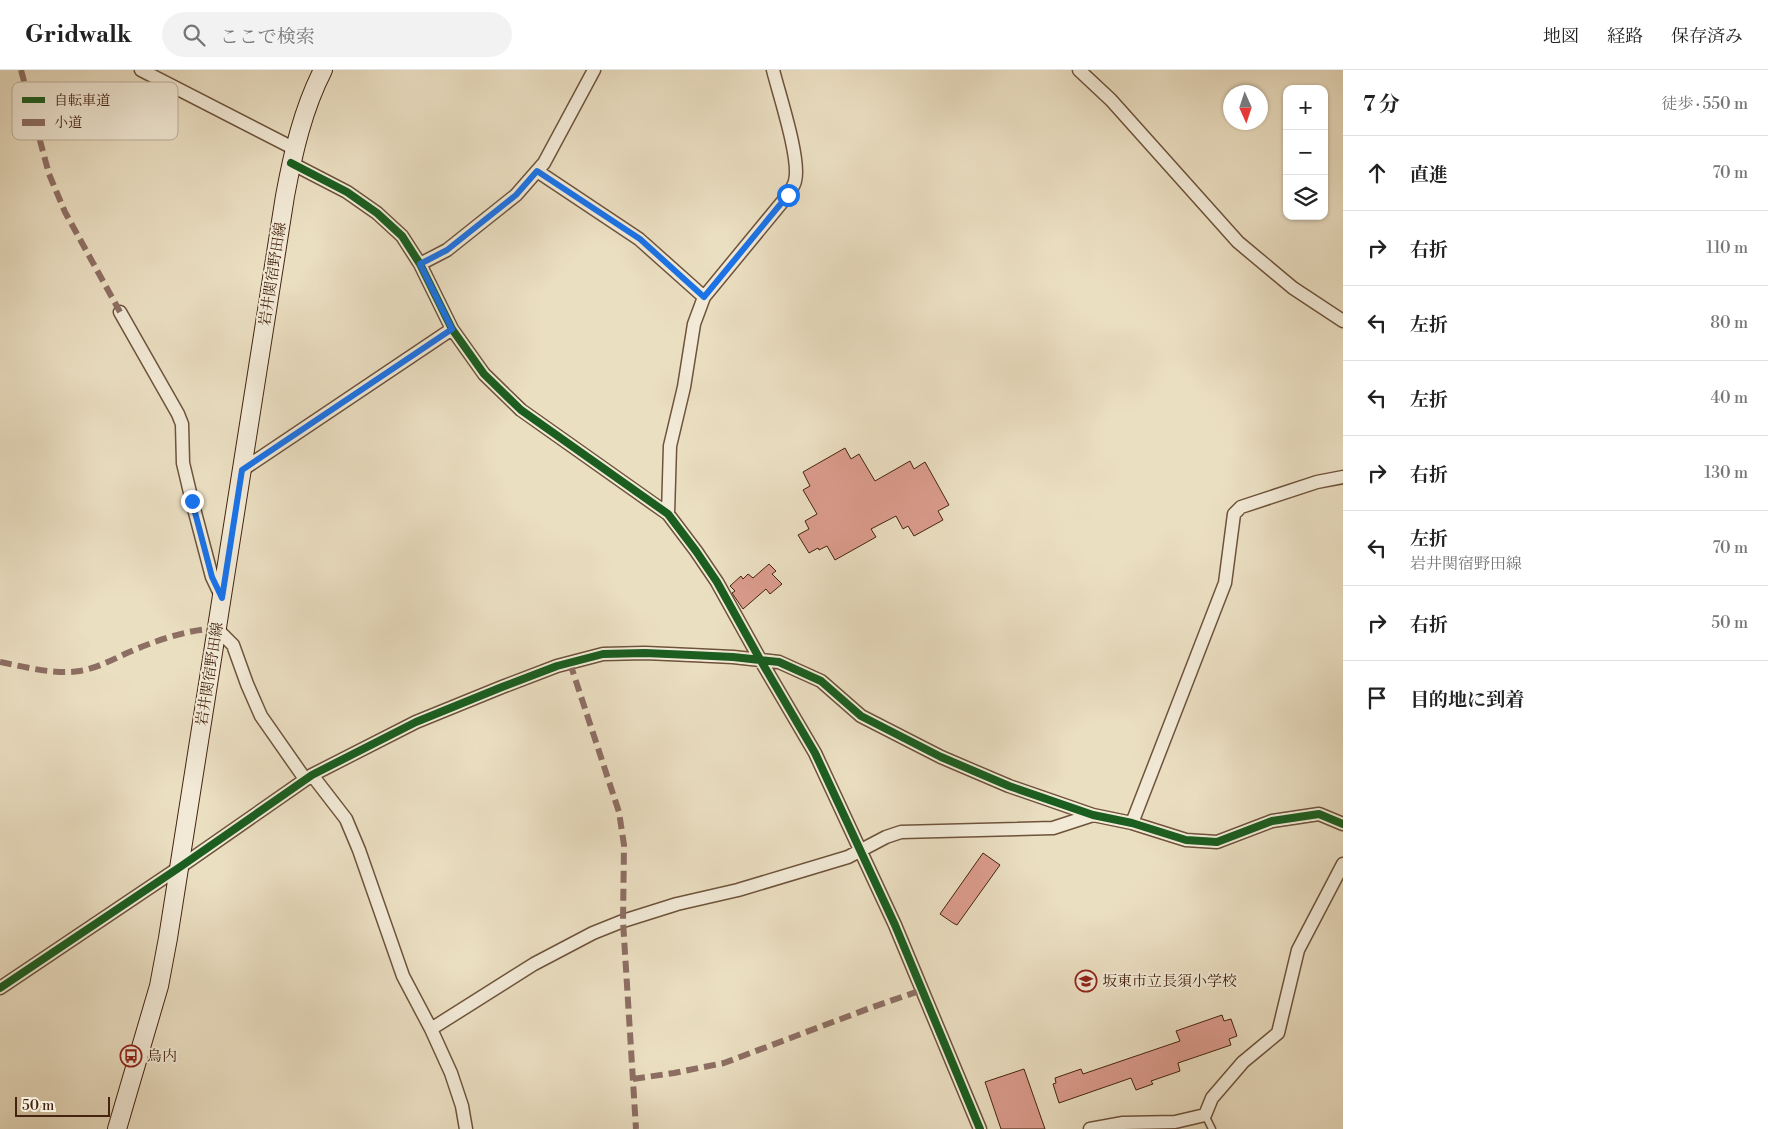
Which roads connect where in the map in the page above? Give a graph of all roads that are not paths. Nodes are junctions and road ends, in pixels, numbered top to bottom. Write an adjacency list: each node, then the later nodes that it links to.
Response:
1 (141, 70): 6 (street)
2 (323, 70): 8 (main road, 岩井関宿野田線)
3 (594, 70): 9 (street)
4 (773, 70): 11 (street)
5 (1079, 70): 13 (street)
6 (162, 82)
7 (178, 91): 8 (street)
8 (293, 156): 10 (street); 15 (main road, 岩井関宿野田線)
9 (537, 171): 10 (street); 11 (street)
10 (420, 264): 14 (street)
11 (704, 297): 17 (street)
12 (120, 312): 18 (street)
13 (1343, 321)
14 (452, 329): 15 (street); 17 (street)
15 (242, 470): 18 (main road, 岩井関宿野田線)
16 (1343, 478): 23 (street)
17 (668, 514): 20 (street)
18 (222, 598): 19 (main road, 岩井関宿野田線)
19 (217, 628): 21 (street); 27 (main road, 岩井関宿野田線)
20 (761, 661): 21 (street); 22 (street); 25 (street)
21 (308, 777): 27 (street); 29 (street)
22 (1093, 815): 23 (street); 25 (street)
23 (1132, 823): 24 (street)
24 (1343, 824)
25 (861, 850): 29 (street); 33 (street)
26 (1343, 864): 30 (street)
27 (180, 867): 28 (street); 31 (main road, 岩井関宿野田線)
28 (0, 988)
29 (431, 1029): 32 (street)
30 (1205, 1115): 34 (street); 35 (lane)
31 (117, 1129)
32 (466, 1129)
33 (980, 1129)
34 (1090, 1129)
35 (1212, 1129)

